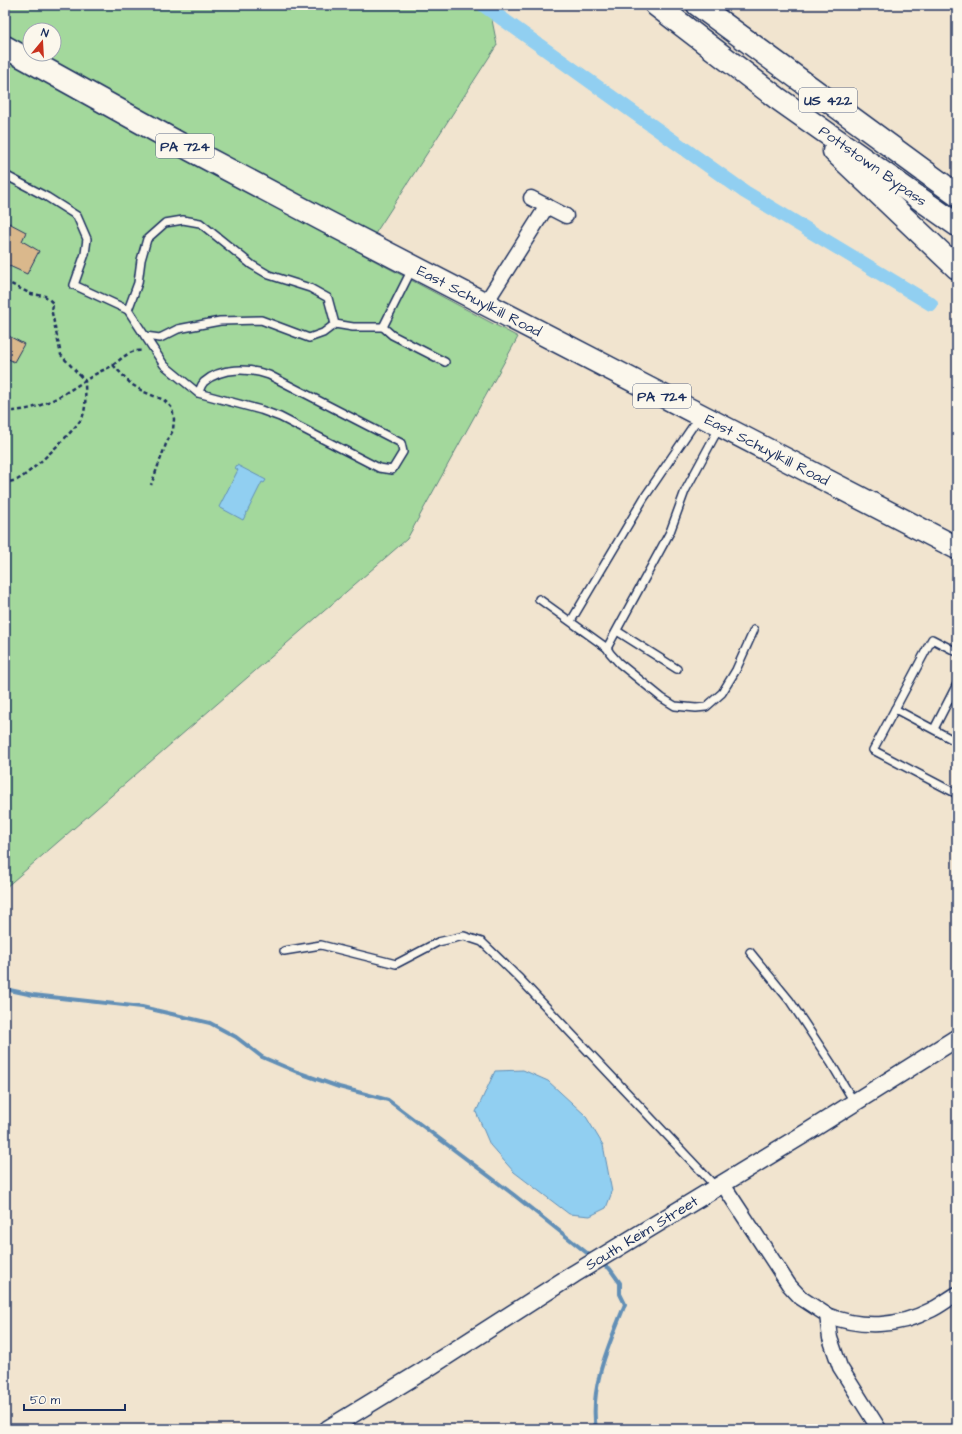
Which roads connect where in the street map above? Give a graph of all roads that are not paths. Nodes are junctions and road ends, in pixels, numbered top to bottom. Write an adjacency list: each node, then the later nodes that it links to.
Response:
1 (656, 5): 4 (main road, Pottstown Bypass / US 422)
2 (698, 5): 6 (main road); 7 (main road, Pottstown Bypass / US 422)
3 (5, 47): 12 (main road, East Schuylkill Road / PA 724)
4 (777, 98): 11 (main road, Pottstown Bypass / US 422); 13 (main road)
5 (5, 175): 15 (lane)
6 (957, 176)
7 (957, 195)
8 (531, 198): 9 (street)
9 (547, 206): 10 (street); 14 (street)
10 (566, 216)
11 (957, 225)
12 (413, 267): 14 (main road, East Schuylkill Road / PA 724); 17 (lane)
13 (957, 268)
14 (485, 304): 21 (main road, East Schuylkill Road / PA 724)
15 (128, 310): 16 (lane); 18 (lane)
16 (335, 324): 17 (lane); 18 (lane)
17 (383, 327): 19 (lane)
18 (145, 336): 20 (lane)
19 (445, 362)
20 (198, 393): 20 (lane)
21 (700, 416): 22 (main road, East Schuylkill Road / PA 724); 25 (lane)
22 (720, 426): 23 (main road, East Schuylkill Road / PA 724); 27 (lane)
23 (957, 548)
24 (539, 599): 25 (lane)
25 (571, 621): 28 (lane)
26 (754, 630): 28 (lane)
27 (617, 631): 28 (lane); 30 (lane)
28 (607, 648)
29 (957, 652): 32 (lane)
30 (677, 669)
31 (957, 684): 33 (lane)
32 (895, 709): 33 (lane); 35 (lane)
33 (934, 729): 34 (lane)
34 (957, 742)
35 (957, 794)
36 (284, 951): 40 (lane)
37 (750, 952): 39 (lane)
38 (957, 1038): 39 (street, South Keim Street)
39 (854, 1102): 40 (street, South Keim Street)
40 (719, 1185): 42 (street); 43 (street, South Keim Street)
41 (957, 1294): 42 (street)
42 (827, 1315): 44 (street)
43 (336, 1427)
44 (879, 1429)

